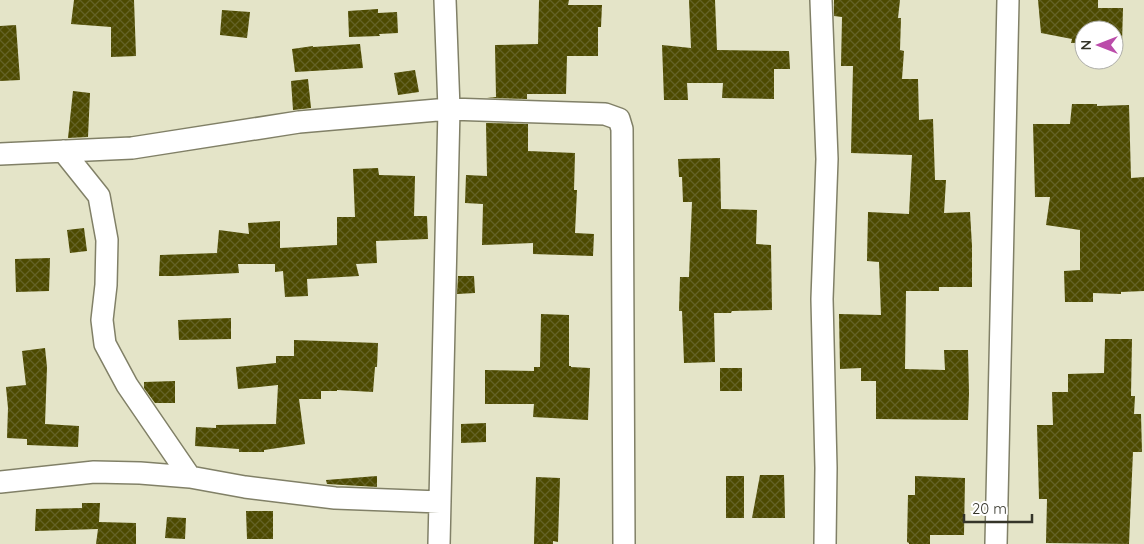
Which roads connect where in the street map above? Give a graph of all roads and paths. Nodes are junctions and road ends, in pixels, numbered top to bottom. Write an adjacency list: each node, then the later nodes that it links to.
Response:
1 (445, 0): 4 (street)
2 (821, 0): 12 (street)
3 (1008, 0): 13 (street)
4 (449, 110): 5 (street); 9 (street); 11 (street)
5 (63, 151): 6 (street); 7 (street)
6 (0, 154)
7 (190, 477): 8 (street); 9 (street)
8 (0, 482)
9 (440, 502): 10 (street)
10 (439, 544)
11 (624, 544)
12 (825, 544)
13 (996, 544)

